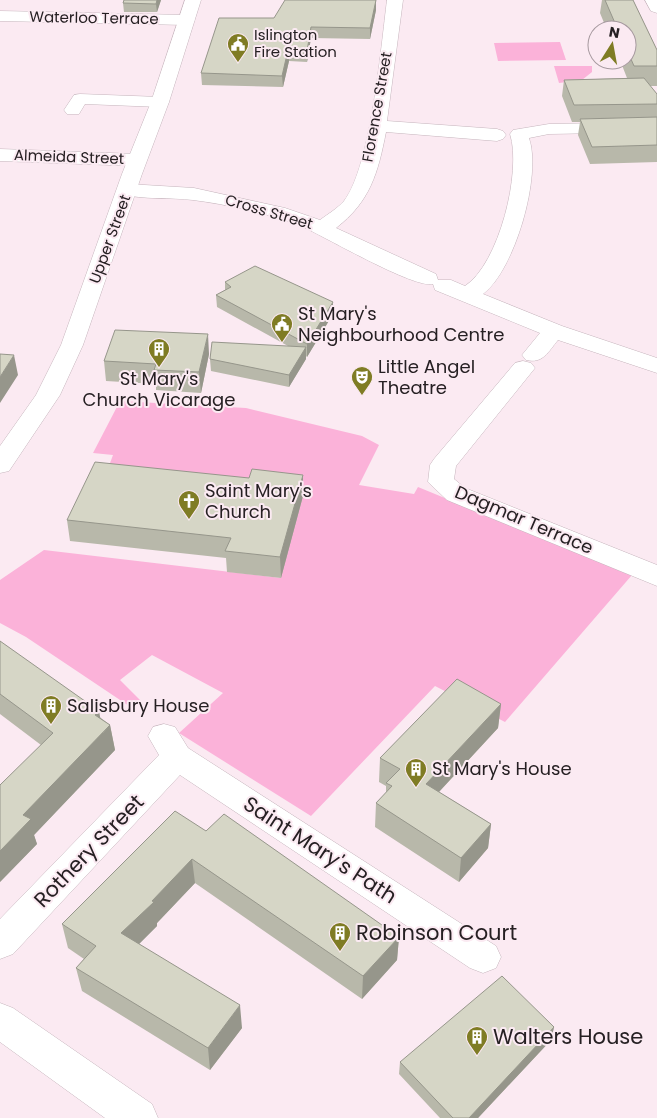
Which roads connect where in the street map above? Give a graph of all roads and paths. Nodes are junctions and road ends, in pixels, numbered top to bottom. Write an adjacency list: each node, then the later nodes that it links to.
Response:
1 (193, 0): 6 (main road, Upper Street)
2 (395, 0): 9 (main road, Florence Street)
3 (653, 0): 4 (main road)
4 (657, 8)
5 (0, 16): 6 (main road, Waterloo Terrace)
6 (187, 20): 7 (main road, Upper Street)
7 (160, 102): 8 (main road); 13 (main road, Upper Street)
8 (74, 110)
9 (376, 126): 11 (main road); 15 (main road, Florence Street)
10 (657, 127): 16 (main road)
11 (497, 135)
12 (0, 155): 13 (main road, Almeida Street)
13 (137, 160): 14 (main road, Upper Street)
14 (128, 190): 15 (main road, Cross Street); 19 (main road, Upper Street)
15 (322, 228): 16 (main road, Cross Street)
16 (467, 296): 17 (main road, Cross Street)
17 (554, 332): 18 (main road, Cross Street); 20 (main road, Dagmar Terrace)
18 (657, 366)
19 (0, 465)
20 (657, 576)
21 (171, 747): 22 (main road, Rothery Street); 23 (main road, Saint Mary's Path)
22 (0, 944)
23 (483, 957)
24 (0, 1020): 25 (main road)
25 (138, 1118)

